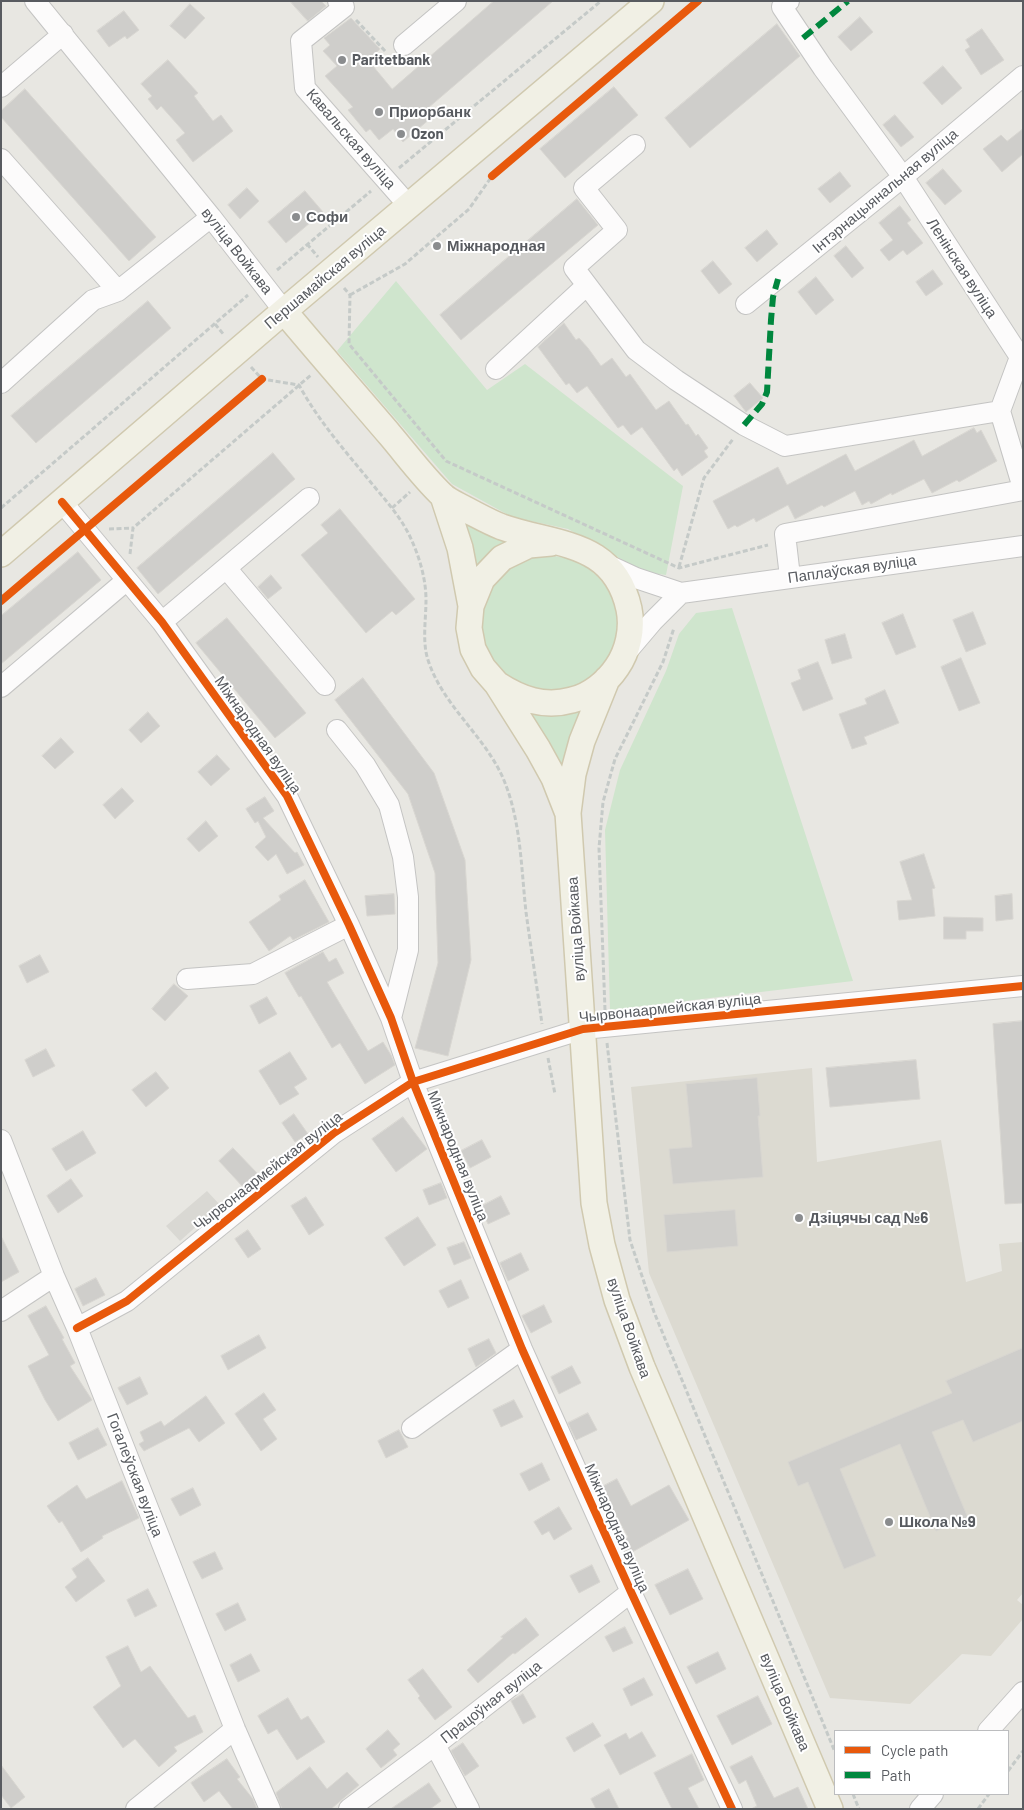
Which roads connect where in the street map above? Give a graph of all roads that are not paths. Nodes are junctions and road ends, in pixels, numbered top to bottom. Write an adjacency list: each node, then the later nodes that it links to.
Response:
1 (35, 1): 6 (street, вуліца Войкава)
2 (456, 1): 7 (street)
3 (651, 1): 13 (main road, Першамайская вуліца)
4 (789, 1): 12 (street, Ленінская вуліца)
5 (341, 4): 13 (street, Кавальская вуліца)
6 (63, 34): 9 (street); 14 (street, вуліца Войкава)
7 (404, 45)
8 (1023, 76): 12 (street, Інтэрнацыянальная вуліца)
9 (1, 87)
10 (636, 145): 15 (street)
11 (1, 159): 16 (street)
12 (903, 177): 17 (street, Інтэрнацыянальная вуліца); 19 (street, Ленінская вуліца)
13 (409, 206): 18 (main road, Першамайская вуліца)
14 (211, 217): 16 (street); 18 (street, вуліца Войкава)
15 (586, 286): 20 (street); 22 (street)
16 (118, 291): 21 (street)
17 (746, 304)
18 (284, 312): 24 (main road, вуліца Войкава); 26 (main road, Першамайская вуліца)
19 (1021, 357): 22 (street, Ленінская вуліца)
20 (496, 368)
21 (1, 383)
22 (1000, 411): 23 (street)
23 (1023, 489): 32 (street)
24 (443, 496): 27 (main road, вуліца Войкава); 35 (main road, вуліца Войкава)
25 (309, 498): 31 (street)
26 (62, 502): 29 (main road, Першамайская вуліца); 33 (street, Міжнародная вуліца)
27 (558, 543): 30 (main road, вуліца Войкава); 35 (main road, вуліца Войкава)
28 (1023, 546): 32 (street, Паплаўская вуліца)
29 (1, 554)
30 (606, 564): 34 (street, Паплаўская вуліца); 37 (main road, вуліца Войкава)
31 (226, 568): 36 (street); 40 (street)
32 (790, 577): 34 (street, Паплаўская вуліца)
33 (127, 580): 36 (street, Міжнародная вуліца); 41 (street)
34 (681, 593): 37 (street)
35 (471, 606): 39 (main road, вуліца Войкава)
36 (162, 622): 44 (street, Міжнародная вуліца)
37 (624, 654): 38 (main road, вуліца Войкава)
38 (607, 679): 39 (main road, вуліца Войкава); 43 (main road, вуліца Войкава)
39 (497, 684): 43 (main road, вуліца Войкава)
40 (325, 685)
41 (1, 687)
42 (337, 730): 47 (street)
43 (568, 813): 48 (main road, вуліца Войкава)
44 (349, 924): 45 (street); 47 (street, Міжнародная вуліца)
45 (187, 979)
46 (1023, 986): 48 (street, Чырвонаармейская вуліца)
47 (391, 1018): 49 (street, Міжнародная вуліца)
48 (594, 1028): 49 (street, Чырвонаармейская вуліца); 67 (main road, вуліца Войкава)
49 (413, 1082): 53 (street, Чырвонаармейская вуліца); 54 (street, Міжнародная вуліца)
50 (1, 1140): 51 (street, Гогалеўская вуліца)
51 (54, 1276): 52 (street); 53 (street, Гогалеўская вуліца)
52 (1, 1311)
53 (77, 1328): 58 (street, Гогалеўская вуліца)
54 (522, 1349): 55 (street); 56 (street, Міжнародная вуліца)
55 (412, 1428)
56 (631, 1592): 60 (street, Працоўная вуліца); 66 (street, Міжнародная вуліца)
57 (1023, 1692): 59 (street)
58 (235, 1729): 62 (street); 63 (street, Гогалеўская вуліца)
59 (989, 1730)
60 (435, 1745): 64 (street, Працоўная вуліца); 65 (street)
61 (932, 1795): 68 (street)
62 (136, 1809)
63 (270, 1809)
64 (349, 1809)
65 (469, 1809)
66 (732, 1809)
67 (830, 1809)
68 (920, 1809)

